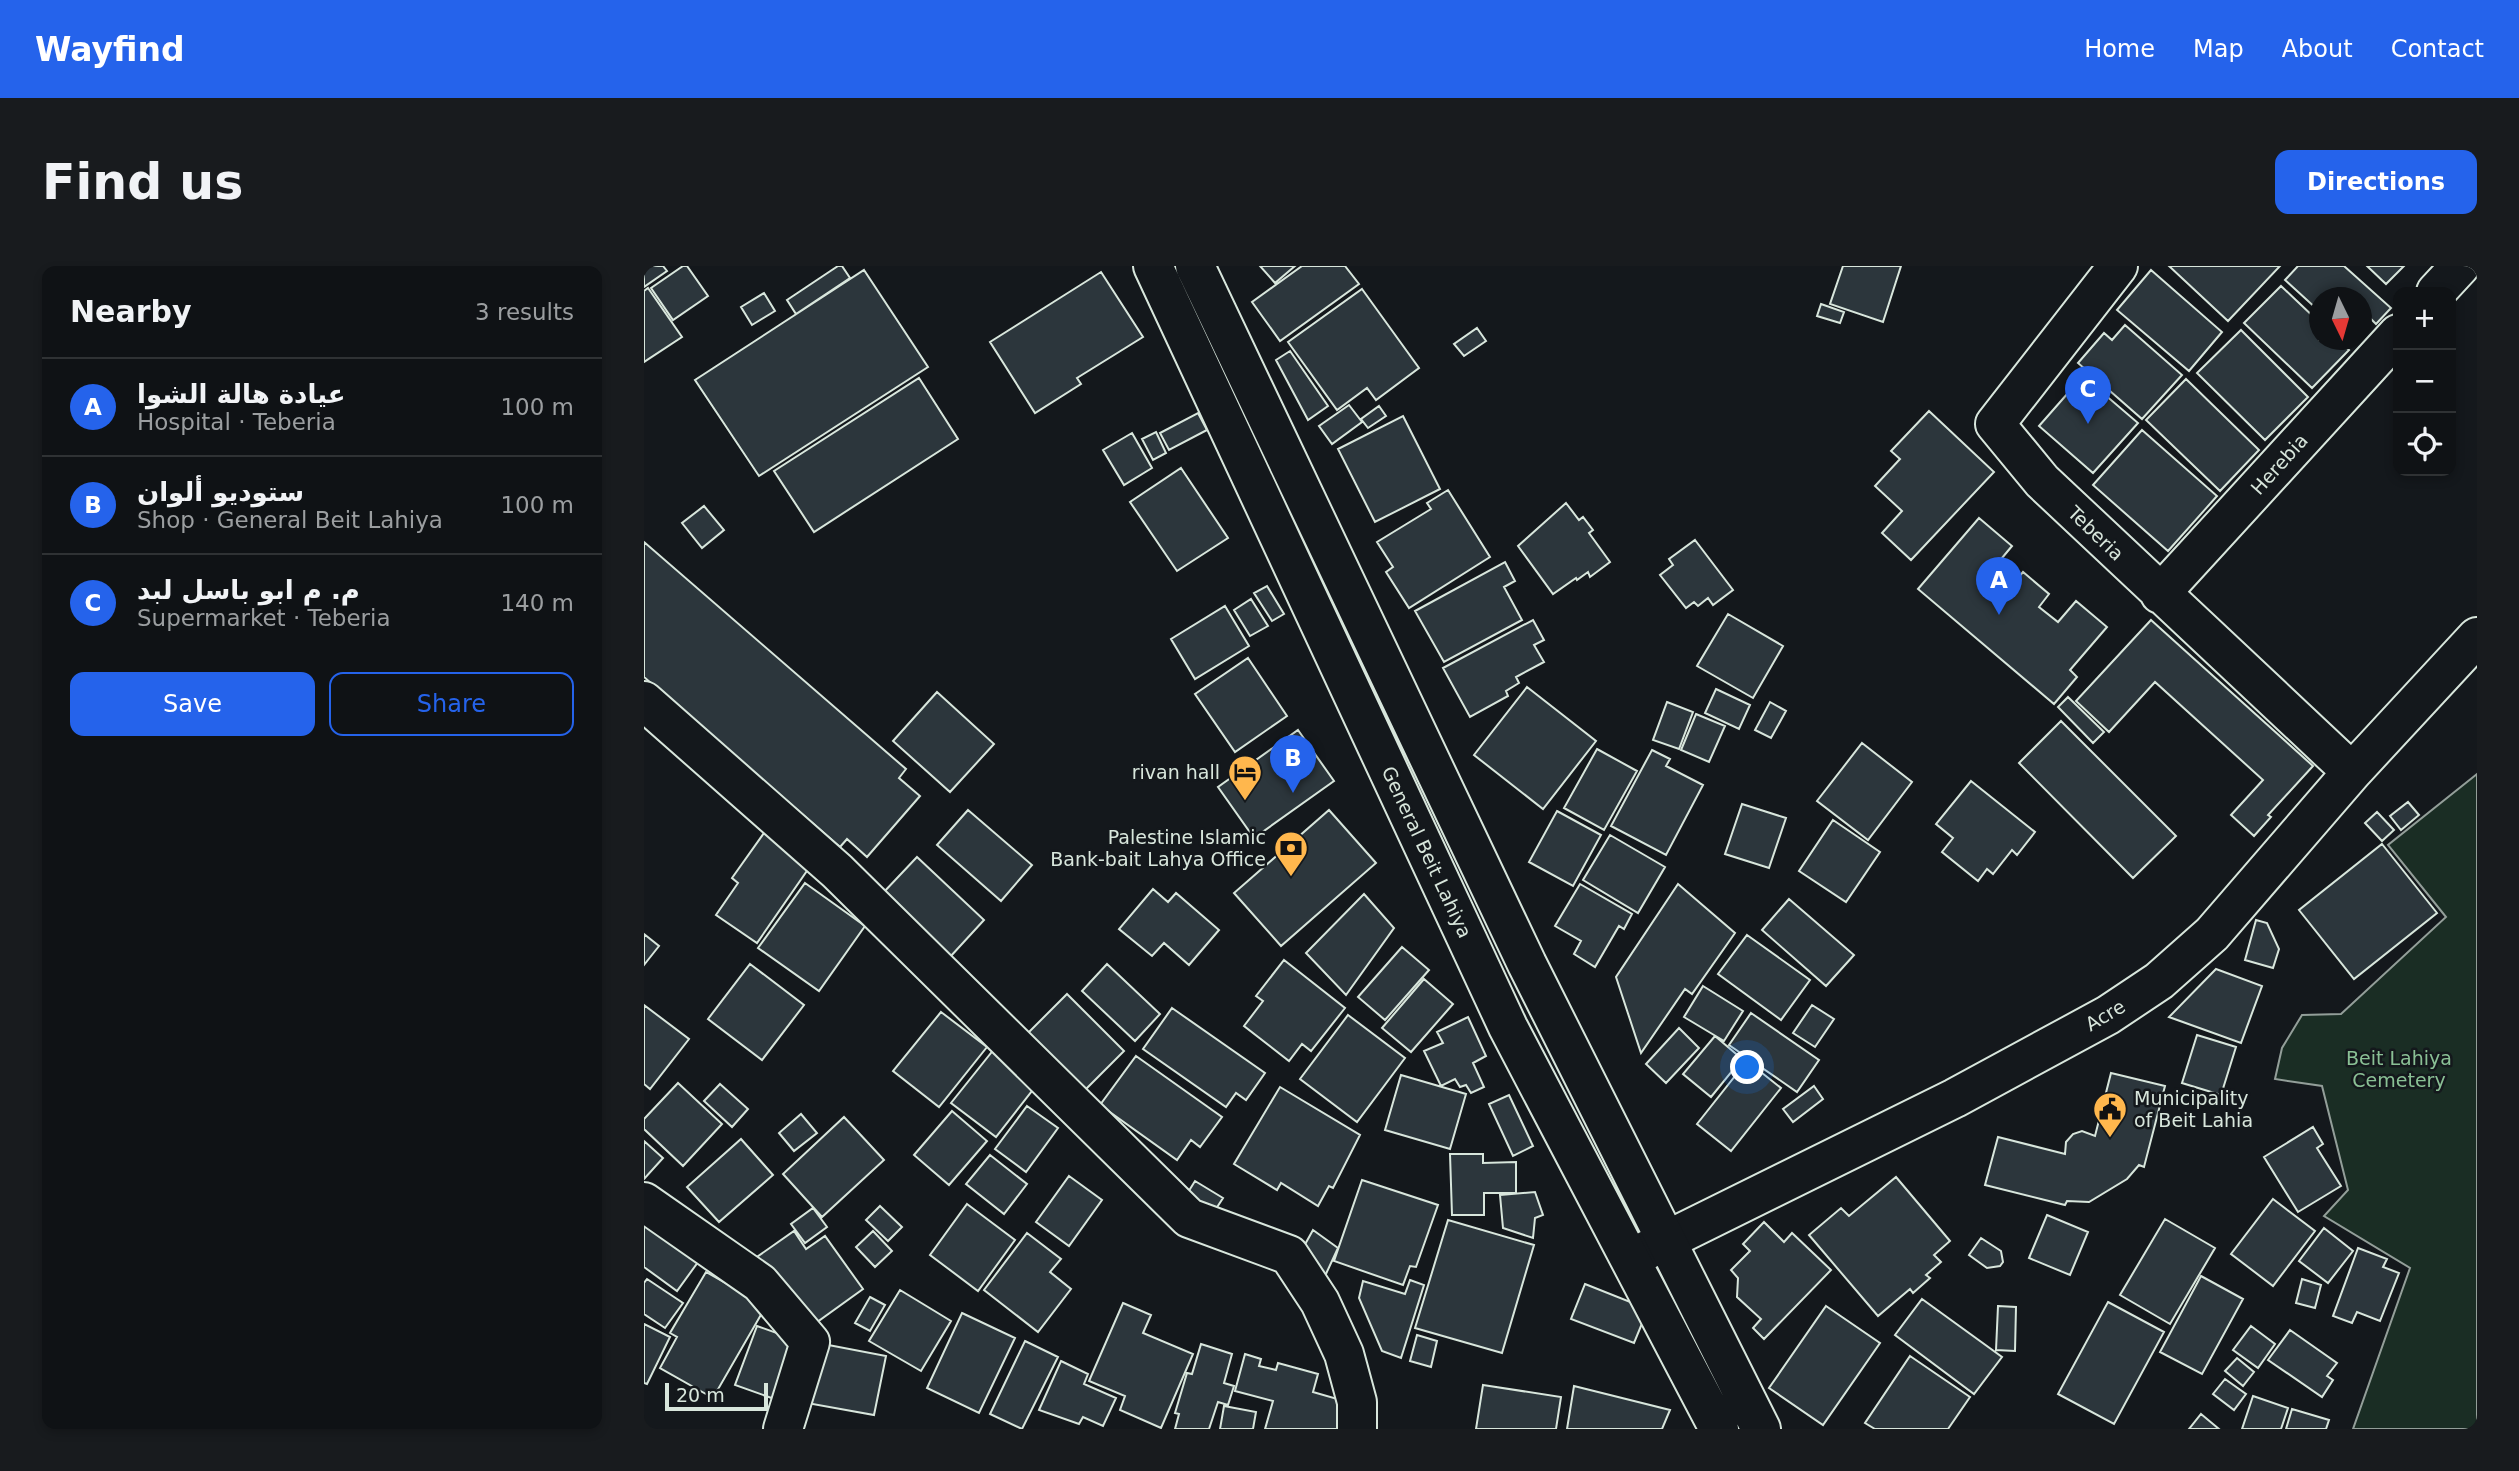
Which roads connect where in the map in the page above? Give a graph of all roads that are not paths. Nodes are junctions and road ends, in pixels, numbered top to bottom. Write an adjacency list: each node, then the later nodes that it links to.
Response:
1 (1153, 266): 13 (main road, General Beit Lahiya)
2 (1195, 266): 12 (main road)
3 (2460, 266): 5 (main road)
4 (2101, 272): 7 (main road, Teberia)
5 (2441, 287)
6 (2393, 339): 7 (main road, Herebia)
7 (2160, 594): 10 (main road, Teberia)
8 (2477, 637): 10 (main road, Acre)
9 (644, 701): 15 (main road)
10 (2352, 772): 12 (main road, Acre)
11 (644, 1202): 14 (main road)
12 (1666, 1239): 13 (main road, Acre); 17 (main road)
13 (1631, 1258): 16 (main road, General Beit Lahiya)
14 (783, 1429)
15 (1357, 1429)
16 (1719, 1429)
17 (1761, 1429)

